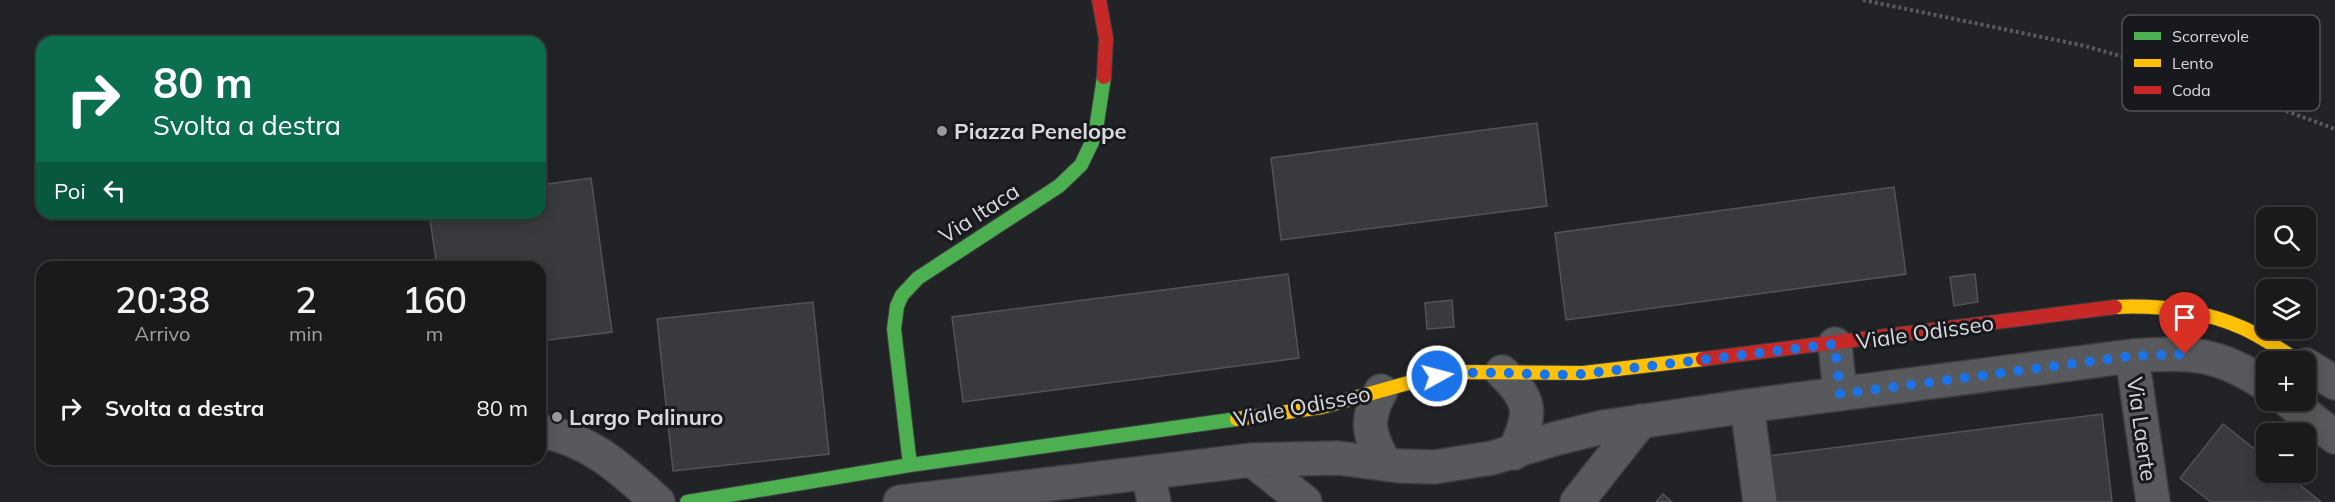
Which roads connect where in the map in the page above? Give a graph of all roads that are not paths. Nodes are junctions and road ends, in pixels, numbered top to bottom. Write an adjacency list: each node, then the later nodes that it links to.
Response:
1 (1099, 0): 19 (street, Via Itaca)
2 (1835, 344): 3 (street, Viale Odisseo); 6 (street, Viale Odisseo); 10 (street)
3 (2282, 351)
4 (2132, 356): 7 (street, Viale Odisseo); 10 (street, Viale Odisseo); 27 (street, Via Laerte)
5 (2316, 371): 8 (street)
6 (1502, 372): 9 (street, Viale Odisseo); 16 (street)
7 (2256, 379)
8 (2335, 383)
9 (1381, 391): 18 (street); 19 (street, Viale Odisseo)
10 (1840, 394): 11 (street, Viale Odisseo)
11 (1747, 405): 13 (street, Viale Odisseo); 26 (street)
12 (2301, 411): 15 (street)
13 (1641, 421): 16 (street, Viale Odisseo); 25 (street)
14 (546, 432): 21 (street)
15 (2335, 437)
16 (1514, 453): 18 (street, Viale Odisseo)
17 (1252, 460): 18 (street, Viale Odisseo); 20 (street, Viale Odisseo); 24 (street)
18 (1385, 464)
19 (910, 465): 22 (street, Viale Odisseo)
20 (1151, 488): 23 (street, Viale Odisseo)
21 (658, 502)
22 (687, 502)
23 (900, 502)
24 (1305, 502)
25 (1577, 502)
26 (1760, 502)
27 (2153, 502)

